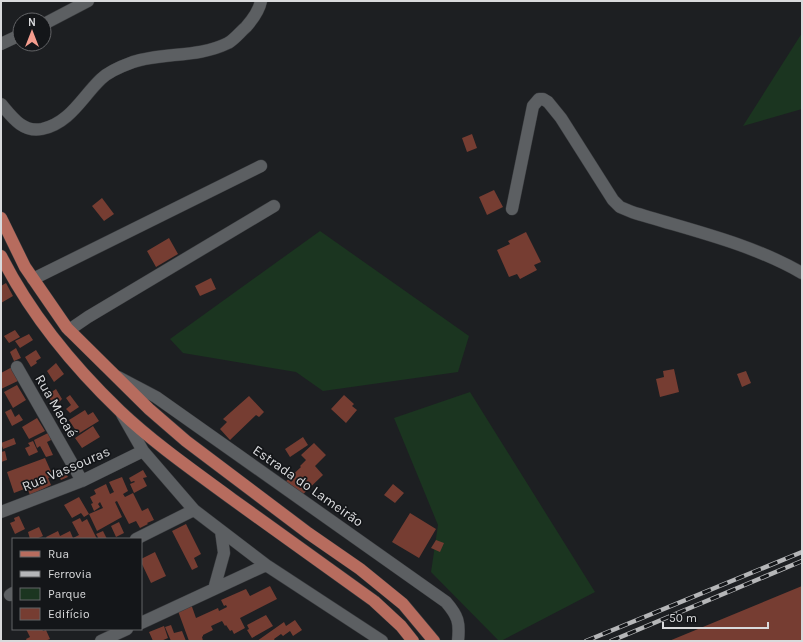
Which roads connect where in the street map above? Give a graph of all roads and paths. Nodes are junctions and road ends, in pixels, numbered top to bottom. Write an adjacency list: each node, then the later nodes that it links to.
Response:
1 (88, 1): 3 (street)
2 (261, 1): 6 (street)
3 (52, 20)
4 (12, 39): 5 (street)
5 (1, 44)
6 (1, 104)
7 (261, 166): 13 (street)
8 (274, 206): 14 (street)
9 (512, 209): 12 (street)
10 (1, 218): 13 (main road, Estrada do Lameirão)
11 (1, 256): 17 (main road)
12 (802, 273)
13 (33, 279): 14 (main road, Estrada do Lameirão)
14 (69, 330): 16 (main road, Estrada do Lameirão)
15 (17, 367): 19 (street, Rua Macaé)
16 (114, 375): 31 (main road, Estrada do Lameirão); 32 (street, Estrada do Lameirão)
17 (120, 412): 18 (street); 30 (main road)
18 (143, 451): 19 (street, Rua Vassouras); 20 (street)
19 (82, 481): 21 (street, Rua Vassouras)
20 (194, 510): 22 (street); 23 (street)
21 (1, 512)
22 (221, 531): 24 (street); 25 (street)
23 (138, 538)
24 (266, 565): 25 (street); 28 (street)
25 (214, 589): 26 (street)
26 (142, 623)
27 (125, 630): 29 (street)
28 (373, 639)
29 (101, 641)
30 (413, 641)
31 (434, 641)
32 (458, 641)

